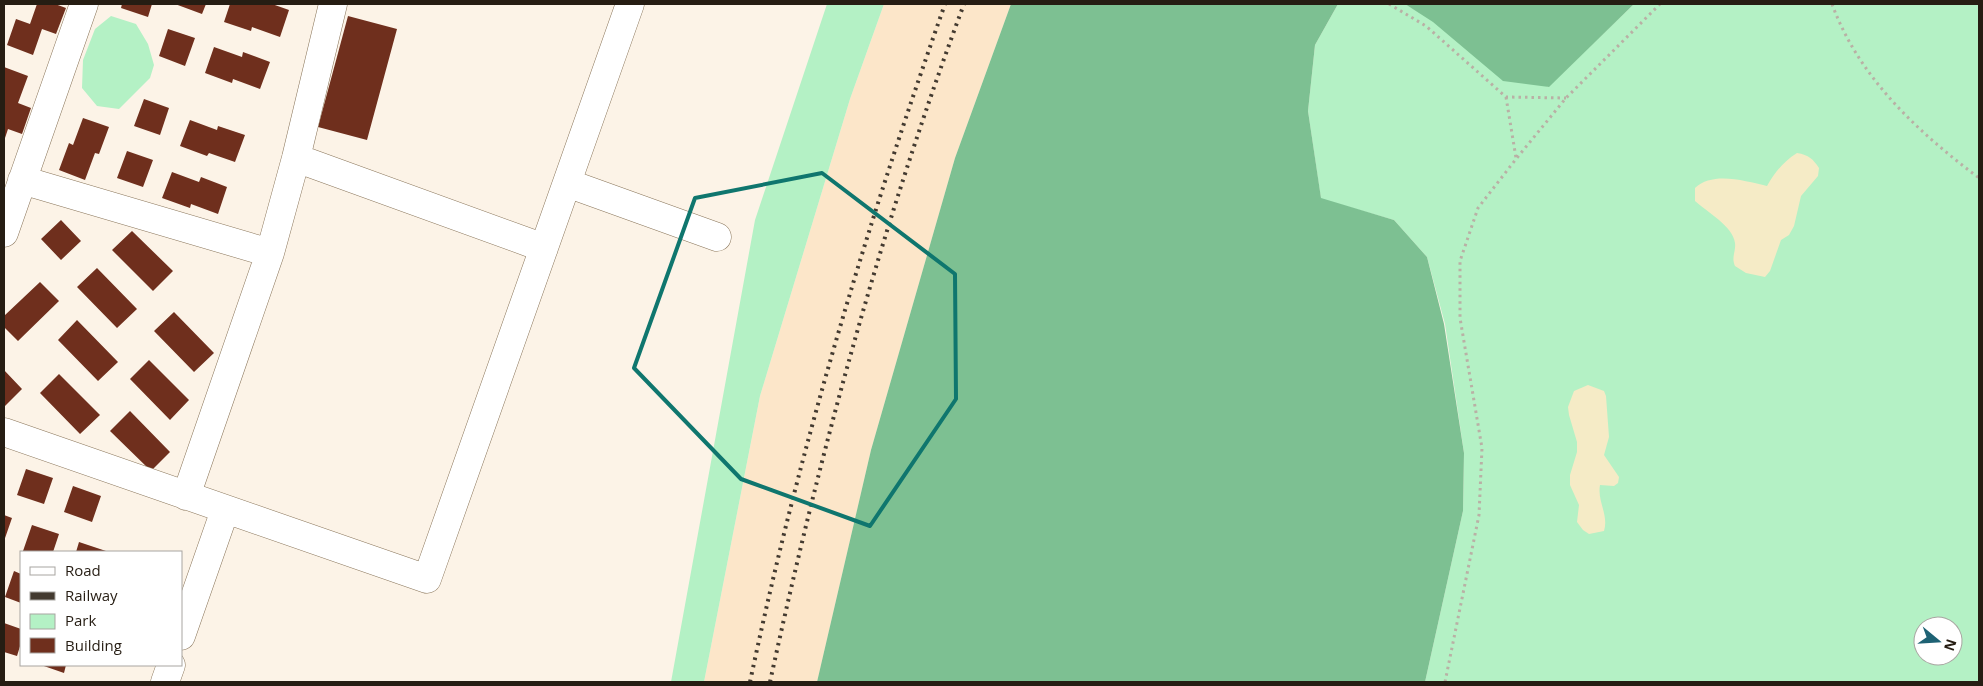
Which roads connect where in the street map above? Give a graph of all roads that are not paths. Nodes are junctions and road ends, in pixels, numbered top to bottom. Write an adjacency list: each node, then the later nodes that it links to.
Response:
1 (84, 4): 5 (lane)
2 (333, 4): 4 (lane)
3 (630, 4): 6 (lane)
4 (296, 158): 9 (lane); 10 (lane)
5 (22, 180): 7 (lane); 10 (lane)
6 (567, 183): 8 (lane); 9 (lane)
7 (4, 233)
8 (717, 237)
9 (544, 248): 13 (lane)
10 (270, 253): 12 (lane)
11 (4, 432): 12 (lane)
12 (186, 496): 13 (lane)
13 (225, 510): 14 (lane)
14 (182, 633)
15 (171, 666): 16 (lane)
16 (165, 682)

